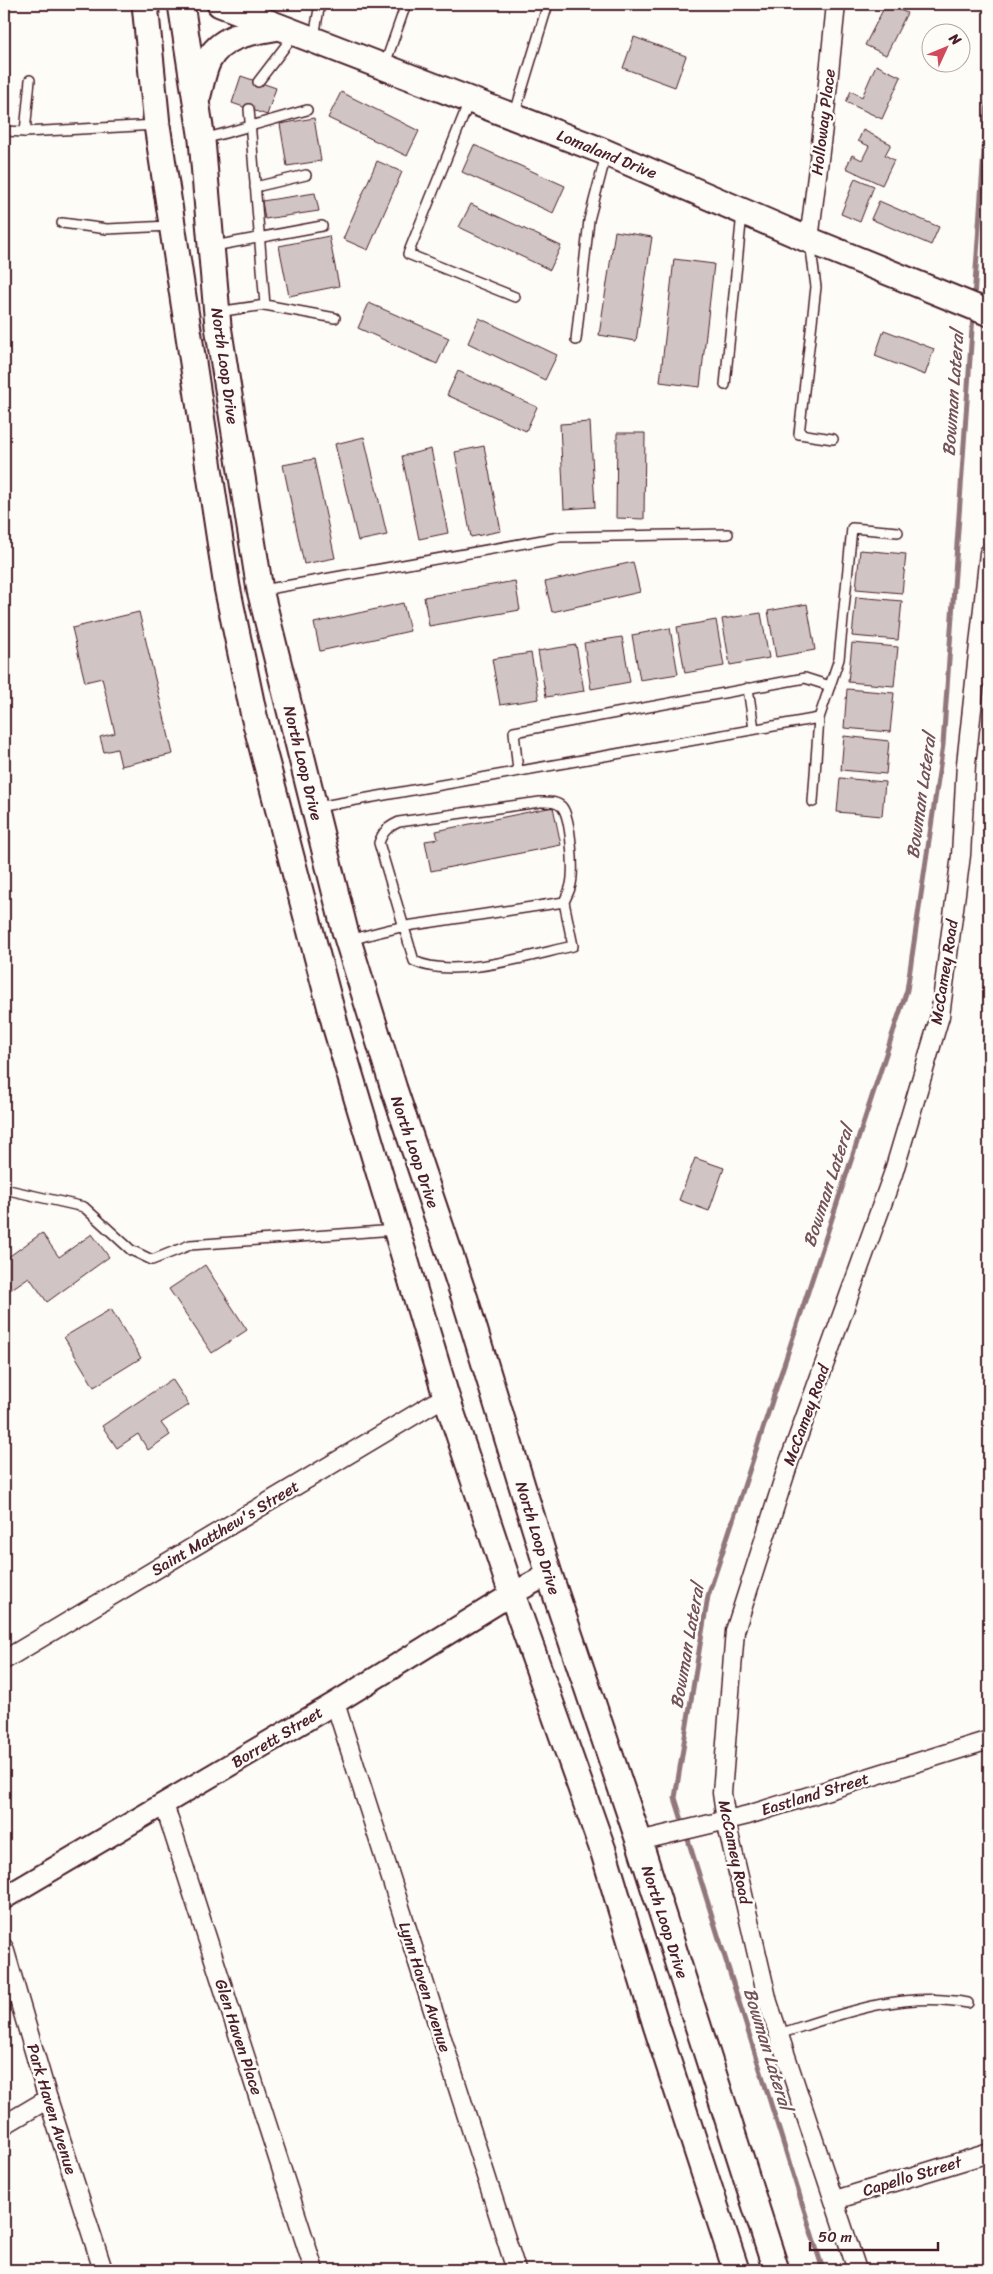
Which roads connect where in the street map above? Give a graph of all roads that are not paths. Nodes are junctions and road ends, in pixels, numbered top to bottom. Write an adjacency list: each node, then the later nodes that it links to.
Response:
1 (145, 4): 18 (main road, North Loop Drive)
2 (181, 4): 14 (main road, North Loop Drive)
3 (220, 4): 8 (main road, Lomaland Drive)
4 (317, 4): 9 (lane)
5 (406, 4): 10 (lane)
6 (548, 4): 17 (lane)
7 (836, 4): 31 (street, Holloway Place)
8 (248, 9): 9 (main road, Lomaland Drive)
9 (297, 33): 10 (main road, Lomaland Drive); 12 (lane); 14 (main road)
10 (384, 67): 13 (main road, Lomaland Drive)
11 (30, 80): 21 (lane)
12 (258, 82)
13 (470, 100): 17 (main road, Lomaland Drive); 33 (lane)
14 (196, 102): 22 (main road, North Loop Drive)
15 (249, 109): 19 (lane)
16 (307, 110): 19 (lane)
17 (514, 116): 23 (main road, Lomaland Drive)
18 (157, 125): 21 (lane); 28 (main road, North Loop Drive)
19 (250, 126): 22 (lane); 25 (lane)
20 (4, 132): 21 (lane)
21 (25, 132)
22 (202, 140): 32 (main road, North Loop Drive)
23 (607, 152): 26 (main road, Lomaland Drive); 38 (lane)
24 (306, 175): 25 (lane)
25 (255, 187): 30 (lane)
26 (742, 211): 31 (main road, Lomaland Drive); 39 (lane)
27 (62, 223): 28 (lane)
28 (173, 226): 56 (main road, North Loop Drive)
29 (322, 226): 30 (lane)
30 (259, 238): 32 (lane); 34 (lane)
31 (809, 240): 36 (main road, Lomaland Drive); 40 (lane)
32 (211, 246): 35 (main road, North Loop Drive)
33 (515, 297)
34 (265, 305): 35 (lane); 37 (lane)
35 (217, 312): 44 (main road, North Loop Drive)
36 (989, 313)
37 (335, 318)
38 (576, 340)
39 (726, 385)
40 (833, 439)
41 (898, 532): 45 (lane)
42 (728, 534): 44 (lane)
43 (989, 553): 66 (street, McCamey Road)
44 (260, 590): 51 (main road, North Loop Drive)
45 (830, 686): 46 (lane); 47 (lane)
46 (748, 688): 48 (lane); 49 (lane)
47 (819, 718): 48 (lane); 50 (lane)
48 (754, 730): 49 (lane)
49 (518, 771): 51 (lane)
50 (813, 802)
51 (314, 807): 54 (main road, North Loop Drive)
52 (564, 902): 53 (lane); 53 (lane); 53 (lane)
53 (403, 926): 54 (lane)
54 (348, 940): 55 (main road, North Loop Drive)
55 (394, 1089): 56 (main road); 60 (main road, North Loop Drive)
56 (355, 1094): 58 (main road, North Loop Drive)
57 (4, 1190): 58 (lane)
58 (396, 1230): 59 (main road, North Loop Drive)
59 (446, 1396): 61 (main road, North Loop Drive); 62 (street, Saint Matthew's Street)
60 (549, 1574): 61 (street, Borrett Street); 67 (main road, North Loop Drive)
61 (512, 1594): 63 (street, Borrett Street); 79 (main road, North Loop Drive)
62 (4, 1660)
63 (334, 1703): 65 (street, Borrett Street); 78 (street, Lynn Haven Avenue)
64 (989, 1740): 66 (street, Eastland Street)
65 (164, 1804): 68 (street, Borrett Street); 77 (street, Glen Haven Place)
66 (720, 1822): 67 (street, Eastland Street); 71 (street, McCamey Road)
67 (639, 1841): 80 (main road, North Loop Drive)
68 (4, 1898)
69 (4, 1948): 72 (street, Park Haven Avenue)
70 (968, 2003): 71 (lane)
71 (779, 2034): 75 (street, McCamey Road)
72 (48, 2099): 73 (street); 76 (street, Park Haven Avenue)
73 (4, 2125)
74 (989, 2153): 75 (street, Capello Street)
75 (835, 2200): 81 (street, McCamey Road)
76 (103, 2270)
77 (314, 2270)
78 (516, 2270)
79 (736, 2270)
80 (776, 2270)
81 (857, 2270)

